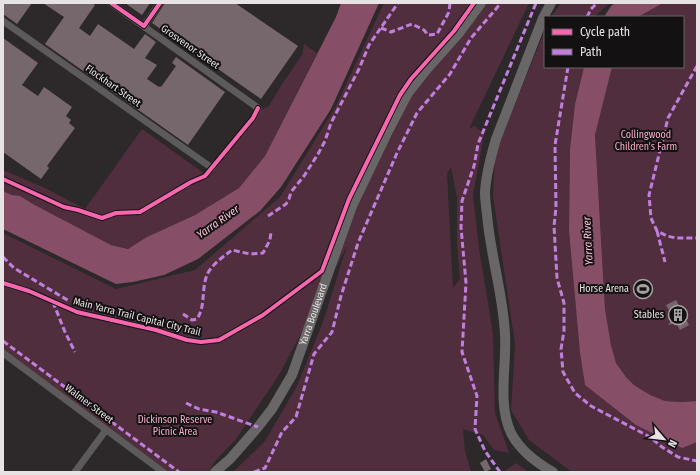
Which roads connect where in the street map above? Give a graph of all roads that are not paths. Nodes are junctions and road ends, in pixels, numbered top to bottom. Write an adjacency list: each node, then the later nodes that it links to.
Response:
1 (111, 3): 8 (street, Grosvenor Street)
2 (160, 3): 8 (street)
3 (481, 3): 15 (street, Yarra Boulevard)
4 (551, 3): 6 (street)
5 (544, 16): 16 (street)
6 (544, 16)
7 (3, 21): 10 (street, Flockhart Street)
8 (144, 26): 9 (street, Grosvenor Street)
9 (258, 108)
10 (212, 168)
11 (3, 353): 12 (street, Walmer Street)
12 (106, 430): 13 (street); 14 (street, Walmer Street)
13 (75, 472)
14 (163, 472)
15 (215, 472)
16 (553, 472)

